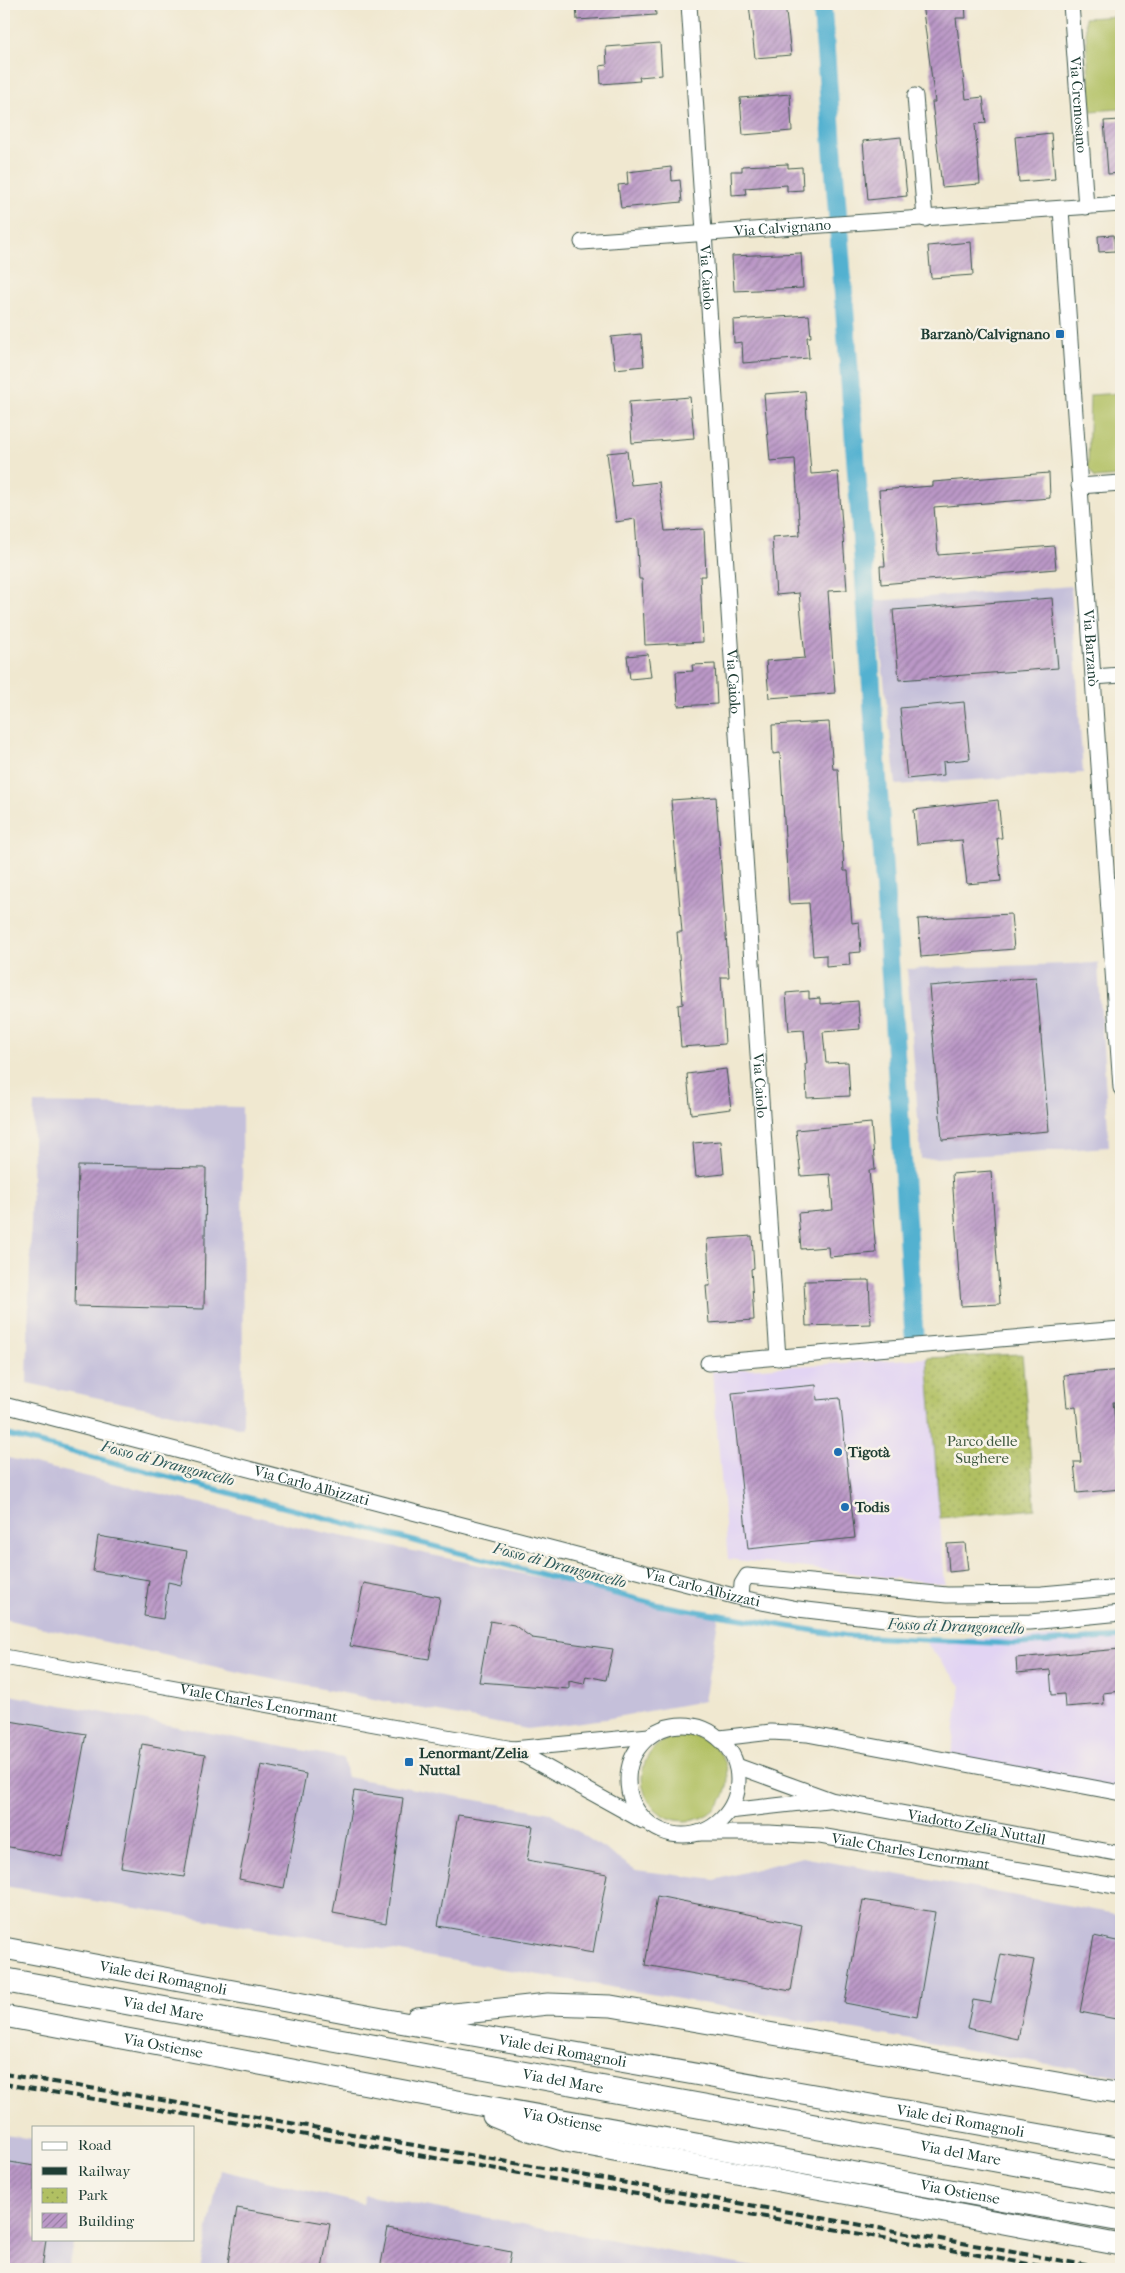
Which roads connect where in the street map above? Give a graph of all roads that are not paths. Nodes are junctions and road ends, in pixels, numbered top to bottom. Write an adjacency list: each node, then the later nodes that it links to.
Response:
1 (689, 4): 8 (street, Via Caiolo)
2 (1071, 4): 5 (street, Via Cremosano)
3 (915, 96): 7 (street)
4 (1121, 204): 5 (street, Via Calvignano)
5 (1086, 207): 6 (street, Via Calvignano)
6 (1060, 209): 7 (street, Via Calvignano); 11 (street, Via Barzanò)
7 (925, 219): 8 (street, Via Calvignano)
8 (705, 234): 9 (street, Via Calvignano); 16 (street, Via Caiolo)
9 (582, 242)
10 (1121, 483): 11 (street)
11 (1079, 486): 13 (street, Via Barzanò)
12 (1121, 674): 13 (street)
13 (1094, 677): 14 (street, Via Barzanò)
14 (1121, 1088)
15 (1121, 1329): 16 (street)
16 (778, 1358): 17 (street)
17 (708, 1364)
18 (4, 1405): 20 (street, Via Carlo Albizzati)
19 (1121, 1587): 20 (street)
20 (740, 1598): 21 (street, Via Carlo Albizzati)
21 (1121, 1613)
22 (4, 1657): 25 (street, Viale Charles Lenormant)
23 (649, 1736): 24 (street); 25 (street, Viale Charles Lenormant); 30 (street)
24 (720, 1738): 26 (street); 27 (street)
25 (513, 1749): 30 (street, Viale Charles Lenormant)
26 (737, 1766): 28 (street, Viadotto Zelia Nuttall); 29 (street)
27 (1121, 1793)
28 (831, 1800): 29 (street, Viadotto Zelia Nuttall); 32 (street, Viadotto Zelia Nuttall)
29 (730, 1811): 31 (street)
30 (652, 1826): 31 (street)
31 (698, 1833): 33 (street, Viale Charles Lenormant)
32 (1121, 1854)
33 (1121, 1887)
34 (4, 1948): 37 (main road, Viale dei Romagnoli)
35 (4, 1980): 41 (main road, Via del Mare)
36 (4, 2016): 39 (main road, Via Ostiense)
37 (393, 2021): 38 (main road); 40 (main road, Viale dei Romagnoli)
38 (1121, 2094)
39 (463, 2102): 42 (main road, Via Ostiense); 43 (main road)
40 (1121, 2148)
41 (1121, 2182)
42 (1121, 2221)
43 (1121, 2245)

